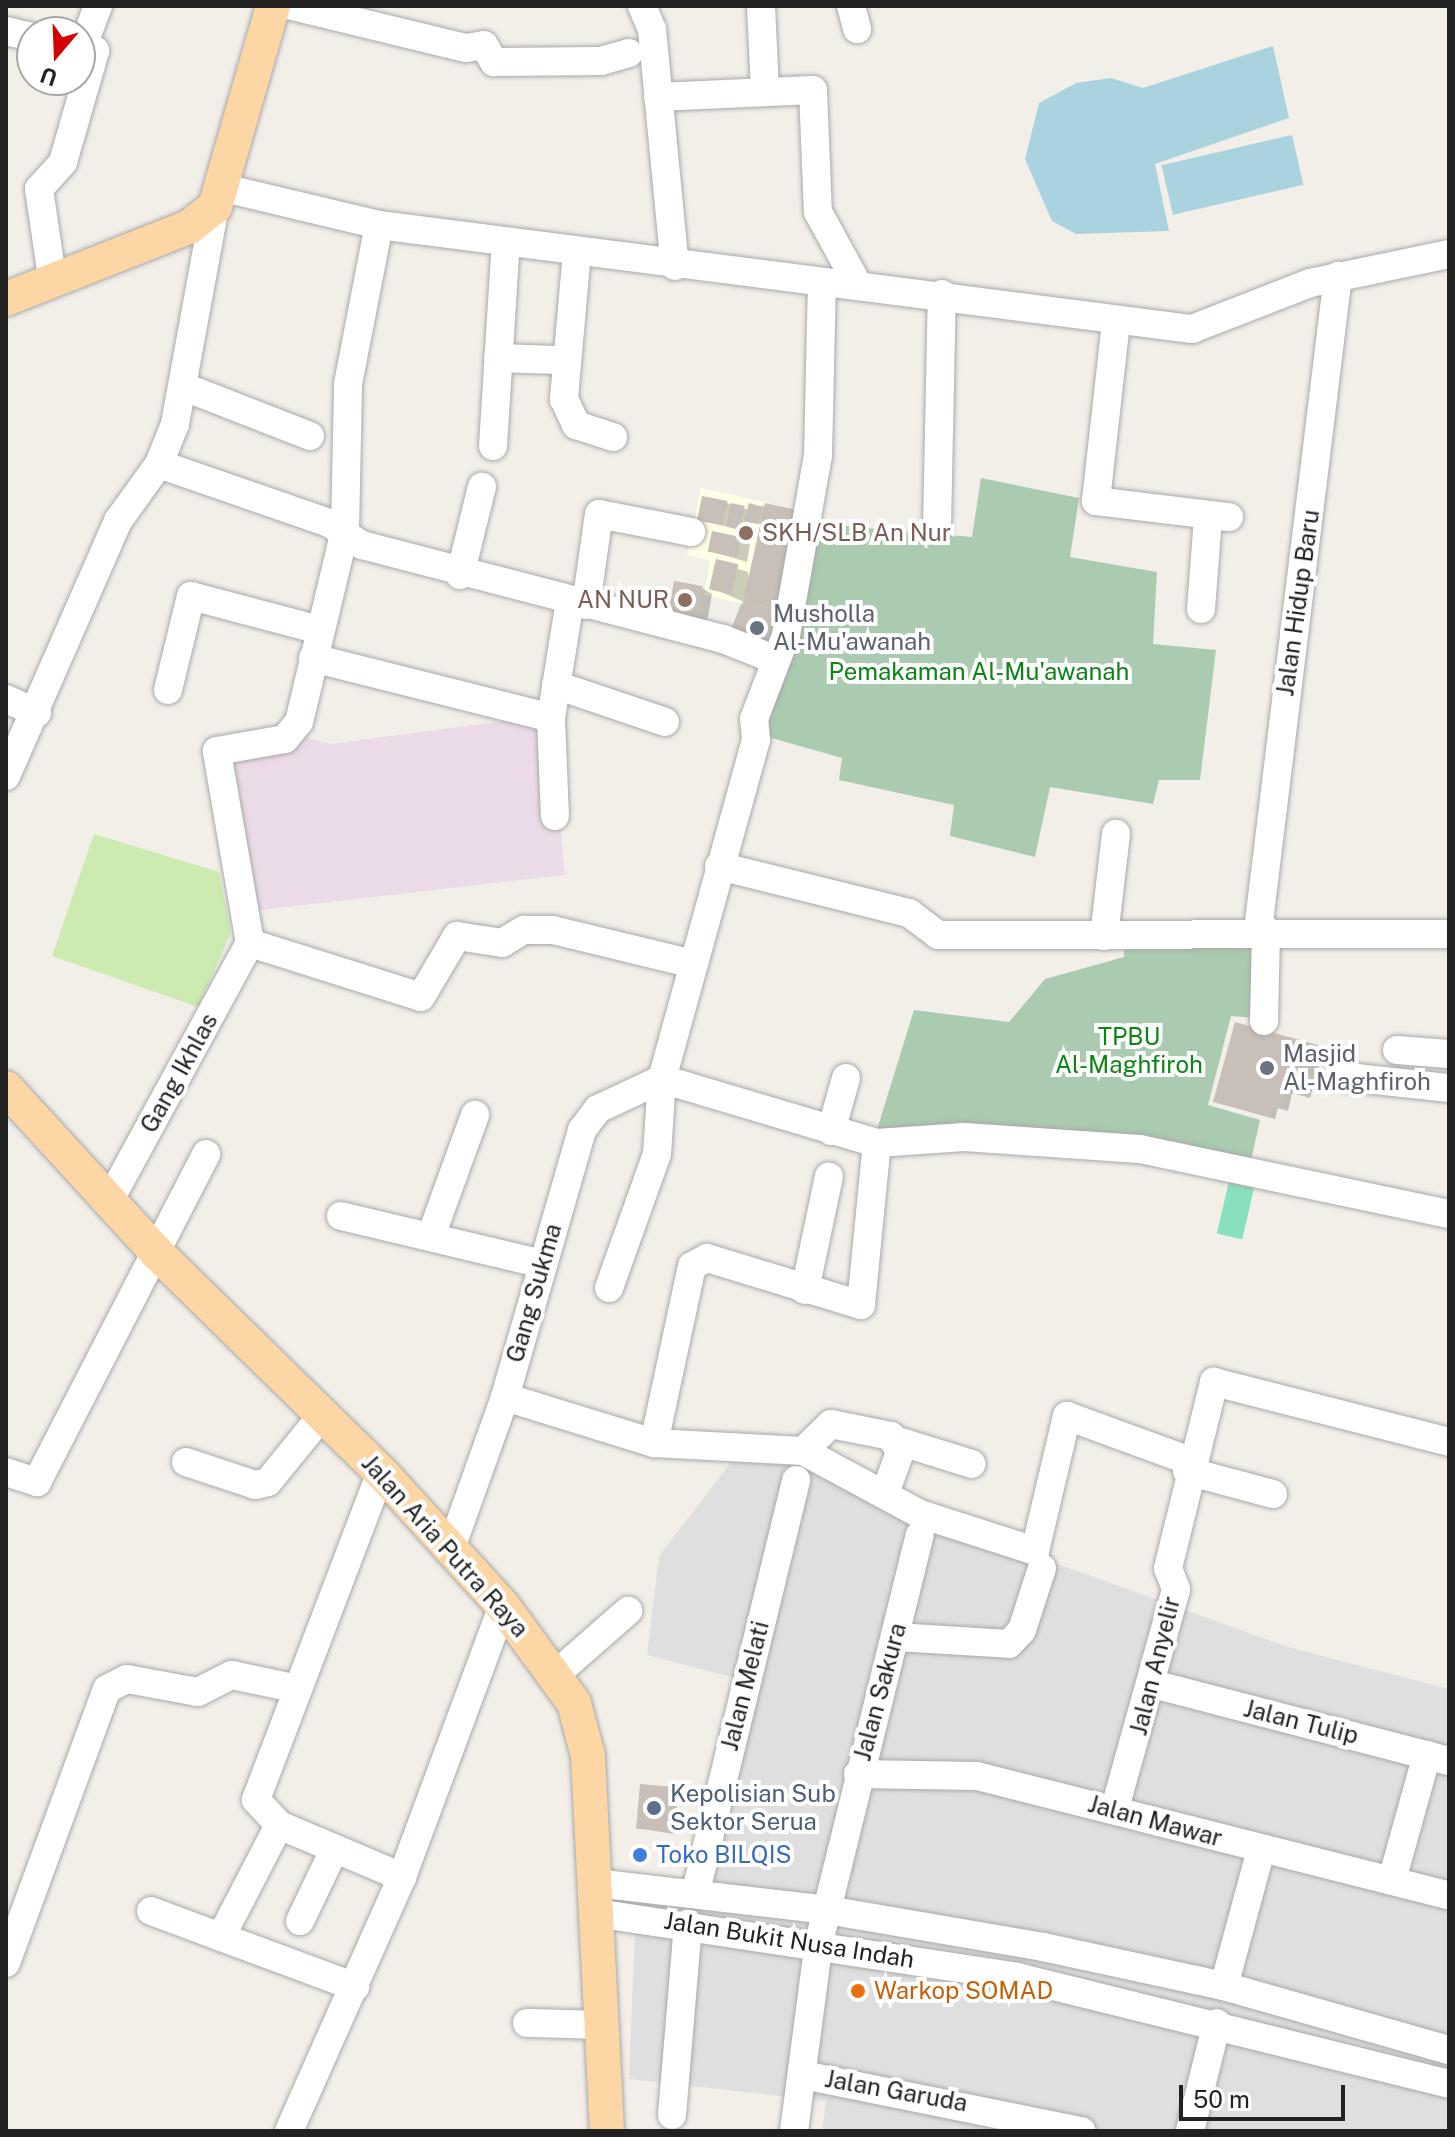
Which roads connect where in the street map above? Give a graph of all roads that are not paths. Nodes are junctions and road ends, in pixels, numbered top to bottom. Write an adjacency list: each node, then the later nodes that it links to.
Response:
1 (273, 6): 9 (main road)
2 (292, 6): 5 (street)
3 (642, 6): 8 (street)
4 (761, 6): 6 (street)
5 (629, 53)
6 (765, 90): 8 (street); 18 (street)
7 (82, 96): 16 (street)
8 (658, 97): 14 (street)
9 (220, 197): 10 (street); 16 (main road); 24 (street)
10 (379, 225): 11 (street); 31 (street)
11 (506, 241): 12 (street); 22 (street)
12 (577, 252): 14 (street); 26 (street)
13 (1449, 254): 15 (street)
14 (675, 266): 17 (street)
15 (1338, 276): 21 (street); 49 (street, Jalan Hidup Baru)
16 (52, 277): 20 (main road)
17 (822, 282): 18 (street); 38 (street)
18 (858, 285): 19 (street)
19 (942, 294): 21 (street); 30 (street)
20 (6, 299)
21 (1116, 322): 35 (street)
22 (498, 358): 23 (street); 27 (street)
23 (557, 360)
24 (187, 388): 25 (street); 28 (street)
25 (310, 436)
26 (613, 437)
27 (493, 446)
28 (159, 464): 31 (street); 42 (street)
29 (482, 487): 33 (street)
30 (937, 527)
31 (345, 531): 33 (street); 36 (street)
32 (691, 532): 34 (street)
33 (460, 575): 34 (street)
34 (578, 603): 38 (street); 39 (street)
35 (1201, 609)
36 (320, 630): 37 (street); 40 (street)
37 (313, 658): 43 (street); 52 (street)
38 (776, 660): 48 (street)
39 (556, 685): 43 (street); 44 (street)
40 (168, 690)
41 (6, 699): 42 (street)
42 (37, 713): 45 (street)
43 (551, 718): 46 (street)
44 (665, 722)
45 (6, 776)
46 (555, 816)
47 (1116, 834): 51 (street)
48 (719, 866): 51 (street); 53 (street)
49 (1262, 930): 50 (street); 51 (street); 54 (street, Jalan Hidup Baru)
50 (1449, 934)
51 (1104, 936)
52 (250, 943): 53 (street); 67 (street, Gang Ikhlas)
53 (694, 964): 59 (street)
54 (1264, 1021)
55 (1397, 1050): 56 (street)
56 (1449, 1054)
57 (1338, 1076): 61 (street)
58 (846, 1078): 63 (street)
59 (662, 1079): 63 (street); 72 (street, Gang Sukma); 73 (street)
60 (6, 1088): 67 (main road, Jalan Aria Putra Raya)
61 (1449, 1088)
62 (475, 1115): 70 (street)
63 (831, 1131): 64 (street)
64 (877, 1143): 68 (street); 74 (street)
65 (206, 1154): 71 (street)
66 (829, 1176): 74 (street)
67 (108, 1203): 71 (main road, Jalan Aria Putra Raya)
68 (1449, 1214)
69 (341, 1216): 70 (street)
70 (431, 1236): 72 (street)
71 (157, 1253): 76 (main road, Jalan Aria Putra Raya); 84 (street)
72 (542, 1264): 75 (street, Gang Sukma)
73 (609, 1288)
74 (805, 1290): 79 (street)
75 (505, 1397): 79 (street); 90 (street, Gang Sukma)
76 (324, 1413): 81 (street); 85 (main road, Jalan Aria Putra Raya)
77 (898, 1441): 80 (street); 82 (street); 87 (street)
78 (1449, 1442): 83 (street, Jalan Anyelir)
79 (654, 1443): 80 (street)
80 (803, 1451): 87 (street)
81 (186, 1462)
82 (972, 1464)
83 (1188, 1466): 87 (street); 88 (street); 96 (street, Jalan Anyelir)
84 (6, 1472)
85 (381, 1472): 90 (main road, Jalan Aria Putra Raya); 97 (street)
86 (796, 1480): 106 (street, Jalan Melati)
87 (885, 1494)
88 (1273, 1494)
89 (920, 1535): 94 (street, Jalan Sakura)
90 (451, 1548): 92 (main road, Jalan Aria Putra Raya)
91 (1042, 1568): 94 (street)
92 (503, 1606): 95 (main road, Jalan Aria Putra Raya); 104 (street)
93 (628, 1611): 95 (street)
94 (896, 1637): 99 (street, Jalan Sakura)
95 (556, 1674): 108 (main road, Jalan Aria Putra Raya)
96 (1153, 1684): 98 (street, Jalan Tulip); 100 (street, Jalan Anyelir)
97 (298, 1689): 101 (street); 115 (street)
98 (1438, 1758): 105 (street)
99 (858, 1774): 100 (street, Jalan Mawar); 109 (street, Jalan Sakura)
100 (1115, 1808): 103 (street, Jalan Mawar)
101 (279, 1825): 102 (street); 113 (street)
102 (334, 1850): 104 (street); 111 (street)
103 (1261, 1850): 105 (street, Jalan Mawar); 116 (street)
104 (402, 1877): 117 (street)
105 (1392, 1880): 107 (street, Jalan Mawar)
106 (696, 1891): 108 (street, Jalan Bukit Nusa Indah); 109 (street, Jalan Bukit Nusa Indah)
107 (1449, 1895)
108 (595, 1898): 112 (street, Jalan Bukit Nusa Indah); 120 (main road, Jalan Aria Putra Raya)
109 (827, 1910): 114 (street, Jalan Sakura); 116 (street, Jalan Bukit Nusa Indah)
110 (151, 1911): 113 (street)
111 (300, 1921)
112 (688, 1924): 114 (street, Jalan Bukit Nusa Indah); 124 (street)
113 (221, 1937): 117 (street)
114 (819, 1942): 119 (street, Jalan Bukit Nusa Indah); 122 (street, Jalan Sakura)
115 (6, 1963)
116 (1224, 1986): 121 (street, Jalan Bukit Nusa Indah)
117 (355, 1987): 125 (street)
118 (527, 2023): 120 (street)
119 (1217, 2023): 123 (street, Jalan Bukit Nusa Indah); 129 (street)
120 (597, 2025): 126 (main road, Jalan Aria Putra Raya)
121 (1449, 2050)
122 (803, 2075): 127 (street, Jalan Sakura); 128 (street, Jalan Garuda)
123 (1449, 2084)
124 (672, 2115)
125 (289, 2131)
126 (607, 2131)
127 (794, 2131)
128 (1081, 2131)
129 (1190, 2131)

